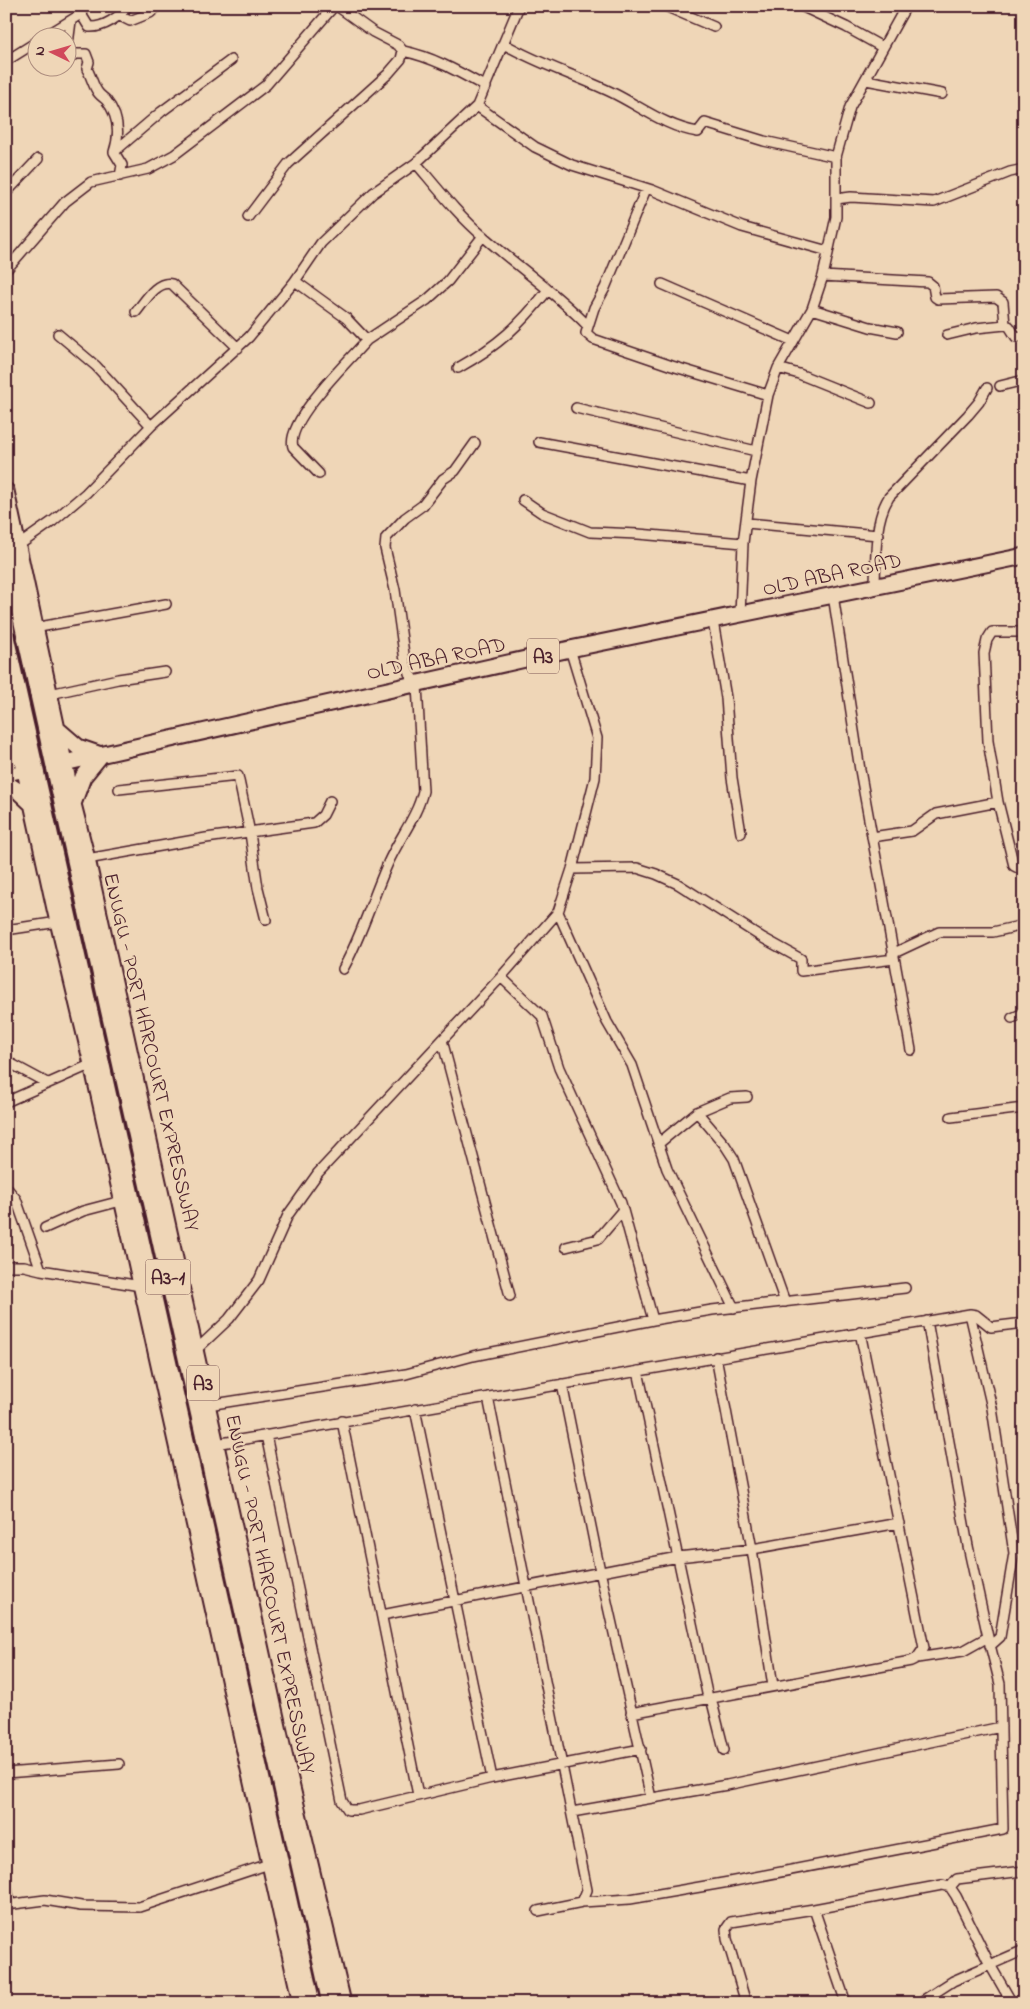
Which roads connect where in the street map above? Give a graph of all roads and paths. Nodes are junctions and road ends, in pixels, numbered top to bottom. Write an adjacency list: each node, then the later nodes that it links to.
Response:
1 (128, 6): 9 (street)
2 (158, 6): 9 (street)
3 (320, 6): 7 (street)
4 (519, 6): 14 (street)
5 (664, 6): 11 (street)
6 (801, 6): 16 (street)
7 (334, 8): 17 (street); 30 (street)
8 (900, 8): 16 (street)
9 (120, 16): 10 (street)
10 (72, 21): 12 (street); 13 (street)
11 (714, 27)
12 (60, 28)
13 (71, 28)
14 (504, 44): 22 (street); 26 (street)
15 (28, 47): 20 (street)
16 (882, 47): 21 (street)
17 (403, 51): 22 (street); 34 (street)
18 (78, 54): 25 (street)
19 (231, 60): 25 (street)
20 (6, 61)
21 (866, 80): 23 (street); 26 (street)
22 (486, 87): 24 (street)
23 (942, 94)
24 (477, 106): 28 (street); 31 (street)
25 (114, 152): 30 (street)
26 (836, 157): 33 (street)
27 (38, 159): 32 (street)
28 (416, 163): 35 (street); 39 (street)
29 (1024, 169): 33 (street)
30 (120, 176): 37 (street)
31 (646, 189): 36 (street); 44 (street)
32 (6, 192)
33 (836, 199): 36 (street)
34 (248, 217)
35 (483, 236): 41 (street); 50 (street)
36 (828, 252): 38 (street)
37 (6, 270)
38 (824, 276): 42 (street); 45 (street)
39 (295, 281): 50 (street); 52 (street)
40 (662, 284): 51 (street)
41 (548, 290): 44 (street); 53 (street)
42 (812, 309): 46 (street); 51 (street)
43 (136, 312): 52 (street)
44 (587, 325): 58 (street)
45 (1005, 325): 48 (street); 49 (street)
46 (898, 332)
47 (58, 334): 61 (street)
48 (947, 335)
49 (1024, 336)
50 (367, 340): 65 (street)
51 (793, 341): 54 (street)
52 (238, 348): 61 (street)
53 (458, 368)
54 (778, 368): 58 (street); 59 (street)
55 (1024, 380): 56 (street)
56 (1000, 386)
57 (987, 388): 70 (street)
58 (768, 395): 64 (street)
59 (871, 403)
60 (576, 408): 64 (street)
61 (151, 426): 72 (street)
62 (539, 442): 66 (street)
63 (475, 443): 85 (street)
64 (756, 451): 66 (street)
65 (318, 474)
66 (751, 481): 69 (street)
67 (6, 491): 72 (main road, ENUGU - PORT HARCOURT EXPRESSWAY / A3-1)
68 (523, 500): 71 (street)
69 (747, 523): 70 (street); 71 (street)
70 (878, 535): 74 (street)
71 (744, 543): 77 (street)
72 (12, 548): 79 (main road, ENUGU - PORT HARCOURT EXPRESSWAY / A3-1); 162 (main road, ENUGU - PORT HARCOURT EXPRESSWAY / A3-1)
73 (1024, 556): 74 (main road, OLD ABA ROAD / A3)
74 (875, 585): 75 (main road, OLD ABA ROAD / A3)
75 (833, 595): 77 (main road, OLD ABA ROAD / A3); 102 (street)
76 (166, 604): 79 (street)
77 (740, 615): 78 (main road, OLD ABA ROAD / A3)
78 (713, 621): 82 (main road, OLD ABA ROAD / A3); 101 (street)
79 (34, 628): 86 (main road, ENUGU - PORT HARCOURT EXPRESSWAY / A3-1)
80 (1024, 632): 97 (street)
81 (6, 636): 164 (main road, A3-1)
82 (570, 649): 85 (main road, OLD ABA ROAD / A3); 104 (street)
83 (165, 672): 86 (street)
84 (6, 683): 88 (main road)
85 (417, 684): 89 (main road, OLD ABA ROAD / A3); 112 (street)
86 (50, 694): 87 (main road, ENUGU - PORT HARCOURT EXPRESSWAY / A3-1)
87 (56, 728): 89 (main road); 90 (main road, ENUGU - PORT HARCOURT EXPRESSWAY / A3-1)
88 (18, 736): 91 (main road); 92 (main road)
89 (101, 755): 90 (main road, OLD ABA ROAD / A3); 98 (main road)
90 (64, 763): 98 (main road, ENUGU - PORT HARCOURT EXPRESSWAY / A3)
91 (6, 766)
92 (25, 771): 93 (street); 99 (main road, A3)
93 (6, 776)
94 (6, 783): 99 (main road)
95 (119, 789): 100 (street)
96 (330, 801): 100 (street)
97 (998, 802): 102 (street); 105 (street)
98 (73, 804): 103 (main road, ENUGU - PORT HARCOURT EXPRESSWAY / A3)
99 (33, 805): 108 (main road, A3)
100 (250, 833): 103 (street); 107 (street)
101 (741, 833)
102 (872, 837): 111 (street)
103 (87, 859): 144 (main road, ENUGU - PORT HARCOURT EXPRESSWAY / A3)
104 (572, 869): 106 (street); 111 (street)
105 (1024, 871)
106 (558, 912): 113 (street); 126 (street)
107 (266, 920)
108 (58, 922): 110 (street); 119 (main road, A3)
109 (1024, 925): 111 (street)
110 (6, 930)
111 (893, 957): 117 (street)
112 (343, 969)
113 (502, 977): 116 (street); 129 (street)
114 (1024, 1013): 115 (street)
115 (1012, 1018)
116 (442, 1040): 136 (street); 144 (street)
117 (910, 1050)
118 (6, 1061): 120 (street)
119 (92, 1064): 120 (street); 128 (main road, A3)
120 (47, 1083): 122 (street)
121 (747, 1097): 124 (street)
122 (6, 1102)
123 (1024, 1108): 125 (street)
124 (697, 1112): 126 (street); 137 (street)
125 (951, 1117)
126 (658, 1144): 138 (street)
127 (6, 1187): 133 (street)
128 (121, 1201): 130 (street); 134 (main road, A3)
129 (622, 1211): 131 (street); 140 (street)
130 (45, 1228)
131 (566, 1247)
132 (6, 1266): 133 (street)
133 (41, 1270): 134 (street)
134 (141, 1286): 178 (main road, A3)
135 (904, 1288): 137 (street)
136 (510, 1296)
137 (785, 1302): 138 (street)
138 (734, 1308): 140 (street)
139 (970, 1314): 141 (street); 142 (street); 161 (street)
140 (653, 1320): 149 (street)
141 (927, 1321): 143 (street); 161 (street)
142 (1024, 1323)
143 (860, 1332): 145 (street); 154 (street)
144 (196, 1350): 149 (main road, ENUGU - PORT HARCOURT EXPRESSWAY / A3)
145 (716, 1358): 146 (street); 155 (street)
146 (638, 1371): 147 (street); 156 (street)
147 (562, 1384): 148 (street); 157 (street)
148 (488, 1397): 150 (street); 158 (street)
149 (208, 1405): 153 (main road, ENUGU - PORT HARCOURT EXPRESSWAY / A3)
150 (415, 1409): 151 (street); 159 (street)
151 (342, 1421): 152 (street); 160 (street)
152 (266, 1435): 153 (street); 175 (street)
153 (216, 1444): 191 (main road, ENUGU - PORT HARCOURT EXPRESSWAY / A3)
154 (899, 1523): 155 (street); 163 (street)
155 (752, 1549): 156 (street); 165 (street)
156 (678, 1557): 157 (street); 166 (street)
157 (600, 1571): 158 (street); 167 (street)
158 (528, 1587): 159 (street); 171 (street)
159 (455, 1600): 160 (street); 174 (street)
160 (382, 1615): 175 (street)
161 (989, 1641): 163 (street); 168 (street)
162 (253, 1654): 164 (main road); 190 (main road, ENUGU - PORT HARCOURT EXPRESSWAY / A3-1)
163 (917, 1658): 165 (street)
164 (234, 1659): 189 (main road, A3-1)
165 (773, 1686): 166 (street)
166 (710, 1698): 167 (street); 170 (street)
167 (631, 1713): 169 (street)
168 (1001, 1727): 176 (street); 182 (street)
169 (642, 1749): 171 (street); 176 (street)
170 (724, 1750)
171 (562, 1763): 174 (street); 177 (street)
172 (119, 1764): 173 (street)
173 (6, 1773)
174 (492, 1778): 175 (street)
175 (418, 1795)
176 (651, 1798): 177 (street)
177 (572, 1812): 182 (street)
178 (269, 1864): 183 (street); 188 (main road, A3)
179 (1024, 1871): 181 (street)
180 (6, 1882): 183 (street)
181 (950, 1887): 184 (street); 187 (street)
182 (582, 1902): 185 (street)
183 (8, 1905)
184 (814, 1909): 192 (street); 193 (street)
185 (538, 1911)
186 (1024, 1950): 187 (street)
187 (989, 1963): 194 (street); 195 (street)
188 (301, 2003)
189 (312, 2003)
190 (330, 2003)
191 (343, 2003)
192 (746, 2003)
193 (846, 2003)
194 (919, 2003)
195 (1012, 2003)

